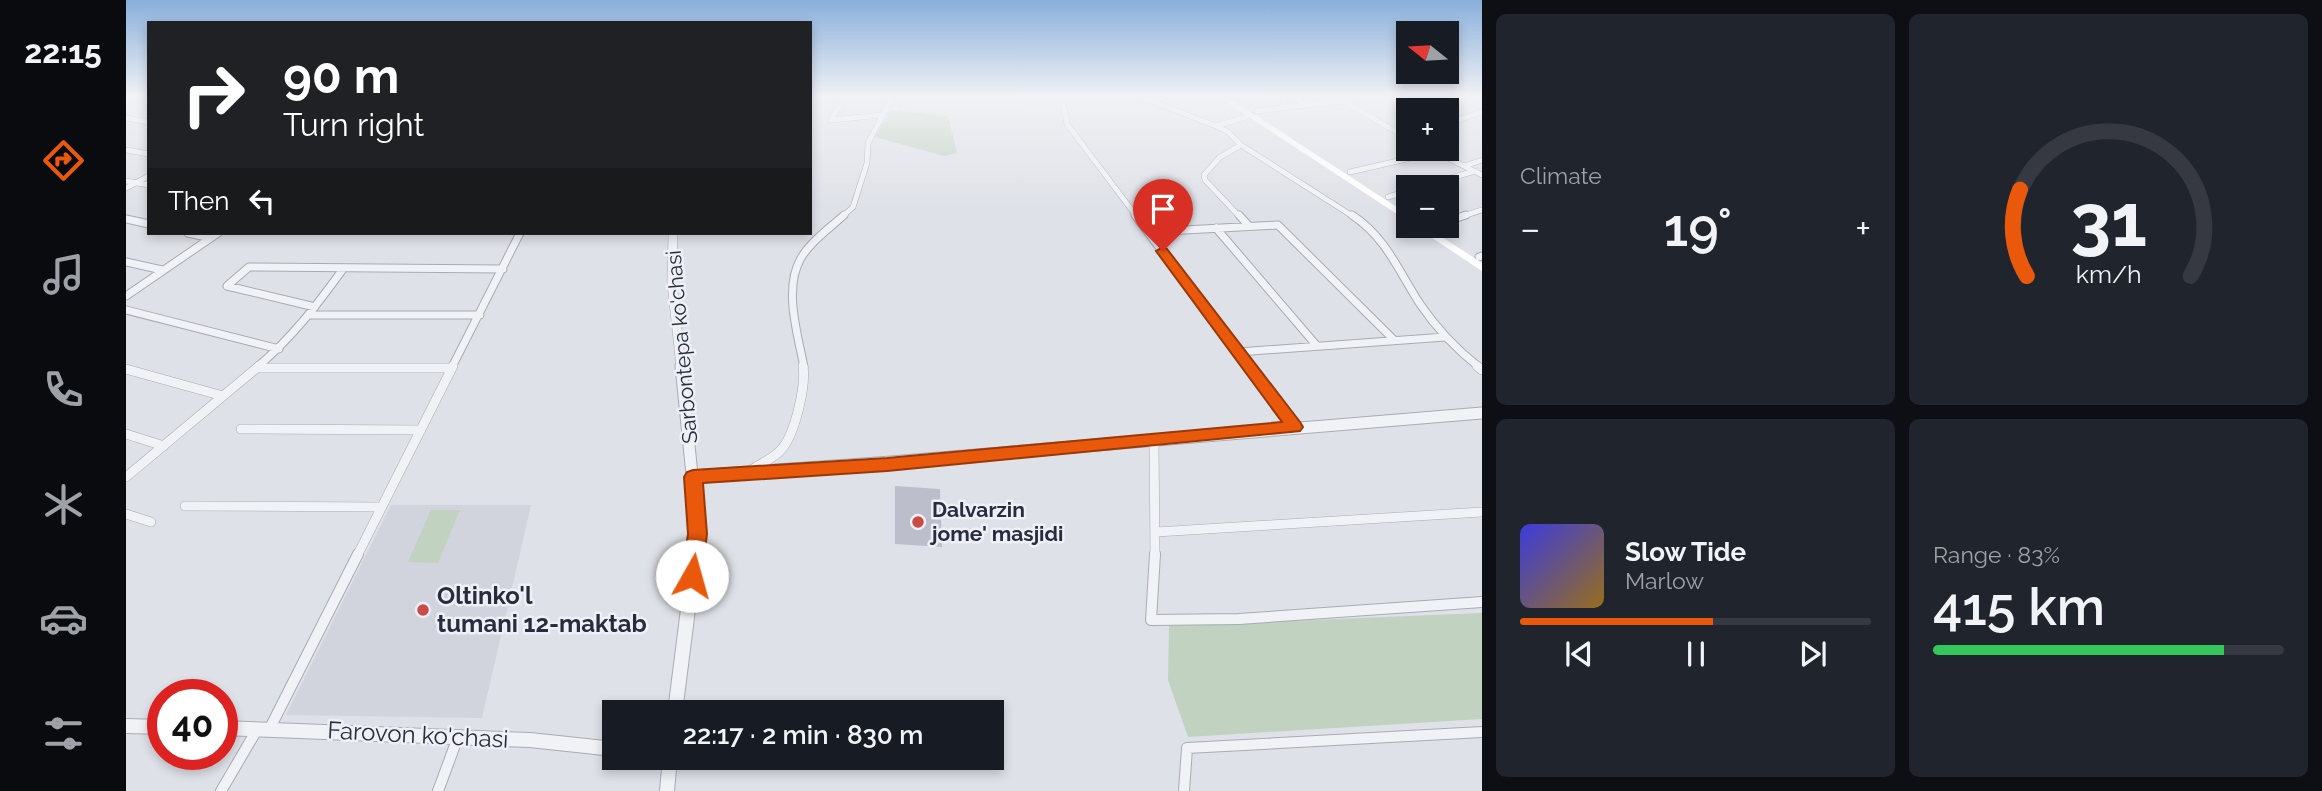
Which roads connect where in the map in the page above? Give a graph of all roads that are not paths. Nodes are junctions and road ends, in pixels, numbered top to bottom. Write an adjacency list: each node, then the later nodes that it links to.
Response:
1 (873, 133): 66 (street)
2 (1074, 133): 31 (street)
3 (1229, 133): 6 (street)
4 (1284, 133): 24 (main road)
5 (1287, 133): 13 (main road)
6 (1241, 145): 29 (street); 49 (street)
7 (126, 150): 8 (street)
8 (147, 154)
9 (1482, 160): 12 (street)
10 (1398, 161): 13 (street)
11 (1454, 161): 12 (street)
12 (1464, 166): 14 (street)
13 (1350, 172): 22 (main road)
14 (1479, 173): 16 (street)
15 (147, 177): 18 (street)
16 (1459, 178)
17 (126, 181): 18 (street)
18 (136, 183): 19 (street); 20 (street)
19 (147, 185)
20 (126, 188)
21 (1396, 195): 22 (street)
22 (1388, 197): 23 (main road)
23 (1396, 202)
24 (1396, 210)
25 (1482, 210): 26 (street)
26 (1459, 217)
27 (126, 219): 28 (street)
28 (147, 224)
29 (1249, 226): 30 (street); 50 (street)
30 (1216, 228): 31 (street); 51 (street)
31 (1148, 232): 53 (street)
32 (200, 235): 36 (street)
33 (214, 235): 36 (street)
34 (519, 235): 42 (street)
35 (673, 235): 68 (street, Sarbontepa ko'chasi)
36 (211, 237): 43 (street)
37 (1441, 238): 39 (main road)
38 (1449, 238): 39 (main road)
39 (1481, 260)
40 (126, 262): 43 (street)
41 (343, 269): 42 (street); 45 (street); 45 (street)
42 (503, 269): 48 (street)
43 (162, 270): 44 (street)
44 (126, 296)
45 (316, 307): 47 (street)
46 (126, 310): 52 (street)
47 (309, 315): 48 (street); 52 (street)
48 (480, 315): 55 (street)
49 (1445, 337): 50 (street); 57 (street)
50 (1394, 340): 51 (street)
51 (1318, 346): 53 (street)
52 (279, 349): 54 (street)
53 (1238, 352): 60 (street)
54 (257, 368): 55 (street); 58 (street)
55 (452, 368): 62 (street)
56 (126, 369): 58 (street)
57 (1482, 370)
58 (223, 396): 65 (street)
59 (1482, 413): 60 (street)
60 (1294, 427): 64 (street)
61 (241, 429): 62 (street)
62 (421, 430): 70 (street)
63 (126, 434): 65 (street)
64 (1154, 441): 66 (street); 74 (street)
65 (164, 446): 67 (street)
66 (746, 473): 68 (street)
67 (126, 477)
68 (693, 477): 76 (street, Sarbontepa ko'chasi)
69 (185, 506): 70 (street)
70 (382, 506): 80 (street)
71 (1482, 512): 74 (street)
72 (126, 514): 73 (street)
73 (151, 522)
74 (1156, 532): 75 (street)
75 (1482, 602)
76 (677, 700)
77 (126, 726): 78 (street)
78 (147, 727)
79 (238, 728): 80 (street, Farovon ko'chasi)
80 (264, 728): 82 (street, Farovon ko'chasi); 85 (street)
81 (1482, 732): 88 (street)
82 (458, 737): 83 (street, Farovon ko'chasi); 86 (street)
83 (602, 748)
84 (669, 770): 87 (street)
85 (221, 791)
86 (438, 791)
87 (667, 791)
88 (1184, 791)

